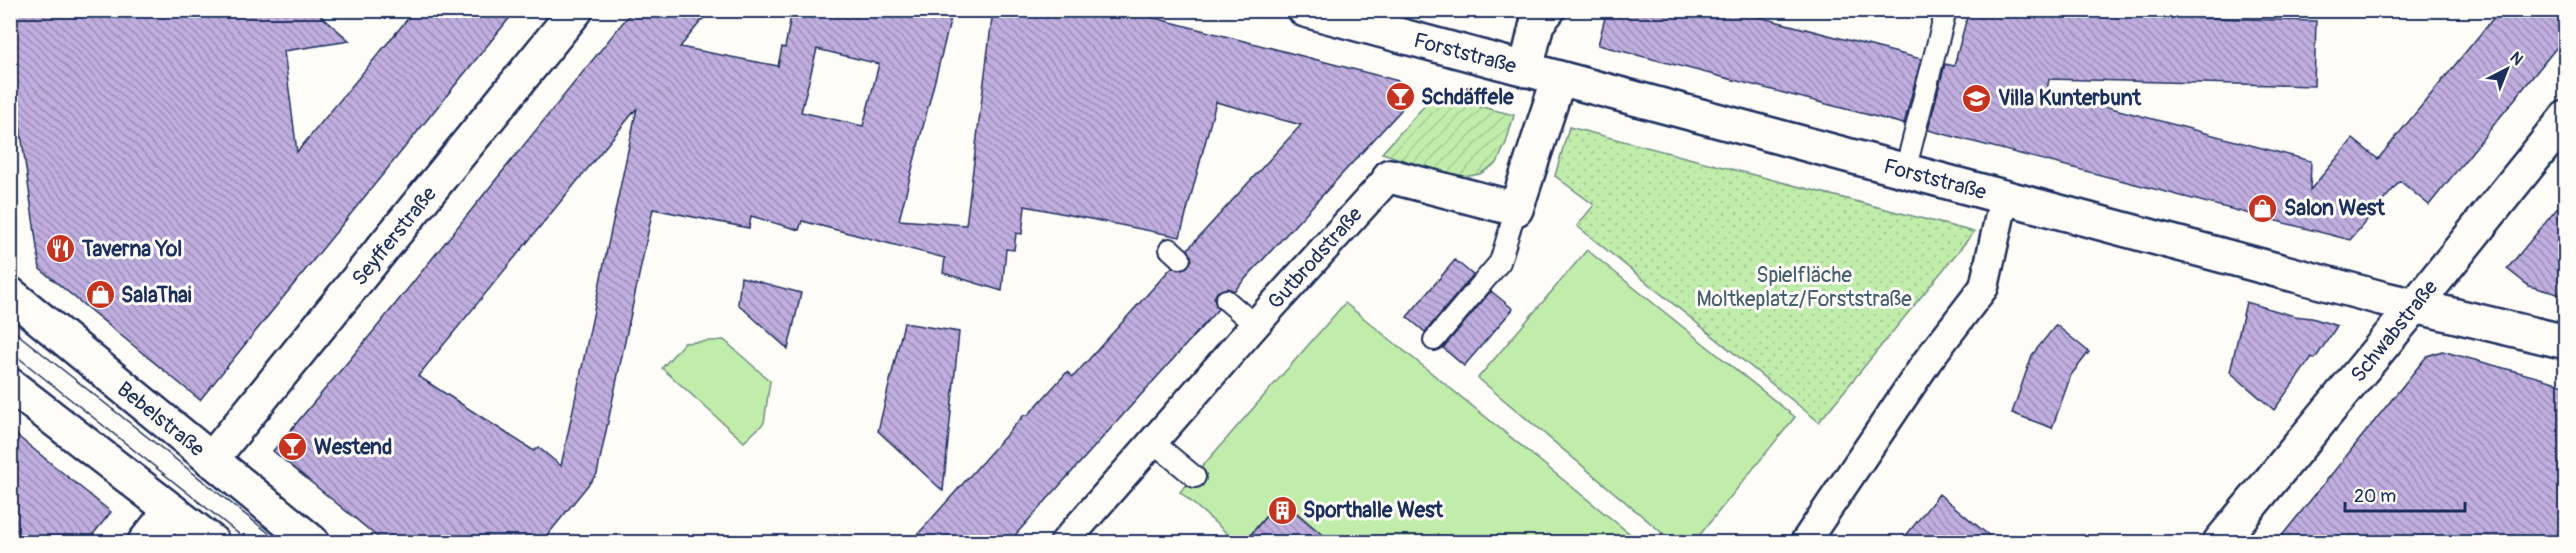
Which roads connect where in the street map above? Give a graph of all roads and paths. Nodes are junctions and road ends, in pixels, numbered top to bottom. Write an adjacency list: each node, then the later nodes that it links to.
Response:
1 (576, 10): 20 (street, Seyfferstraße)
2 (1305, 10): 5 (street, Forststraße)
3 (1548, 10): 5 (street)
4 (1946, 10): 8 (lane)
5 (1526, 70): 6 (street, Forststraße)
6 (1559, 78): 8 (street, Forststraße); 11 (street)
7 (2565, 118): 14 (street, Schwabstraße)
8 (1905, 171): 10 (street, Forststraße)
9 (1390, 176): 11 (street, Gutbrodstraße); 15 (street, Gutbrodstraße)
10 (2004, 197): 14 (street, Forststraße); 27 (street)
11 (1516, 209): 16 (lane)
12 (10, 294): 20 (street, Bebelstraße)
13 (1226, 300): 15 (lane)
14 (2414, 307): 17 (street, Forststraße); 28 (street, Schwabstraße)
15 (1255, 325): 19 (street, Gutbrodstraße)
16 (1434, 340)
17 (2565, 342)
18 (10, 385): 22 (street)
19 (1153, 442): 21 (lane); 26 (street, Gutbrodstraße)
20 (211, 460): 25 (street, Bebelstraße)
21 (1195, 477)
22 (171, 510): 23 (street); 24 (street)
23 (145, 543)
24 (212, 543)
25 (312, 543)
26 (1065, 543)
27 (1805, 543)
28 (2220, 543)

